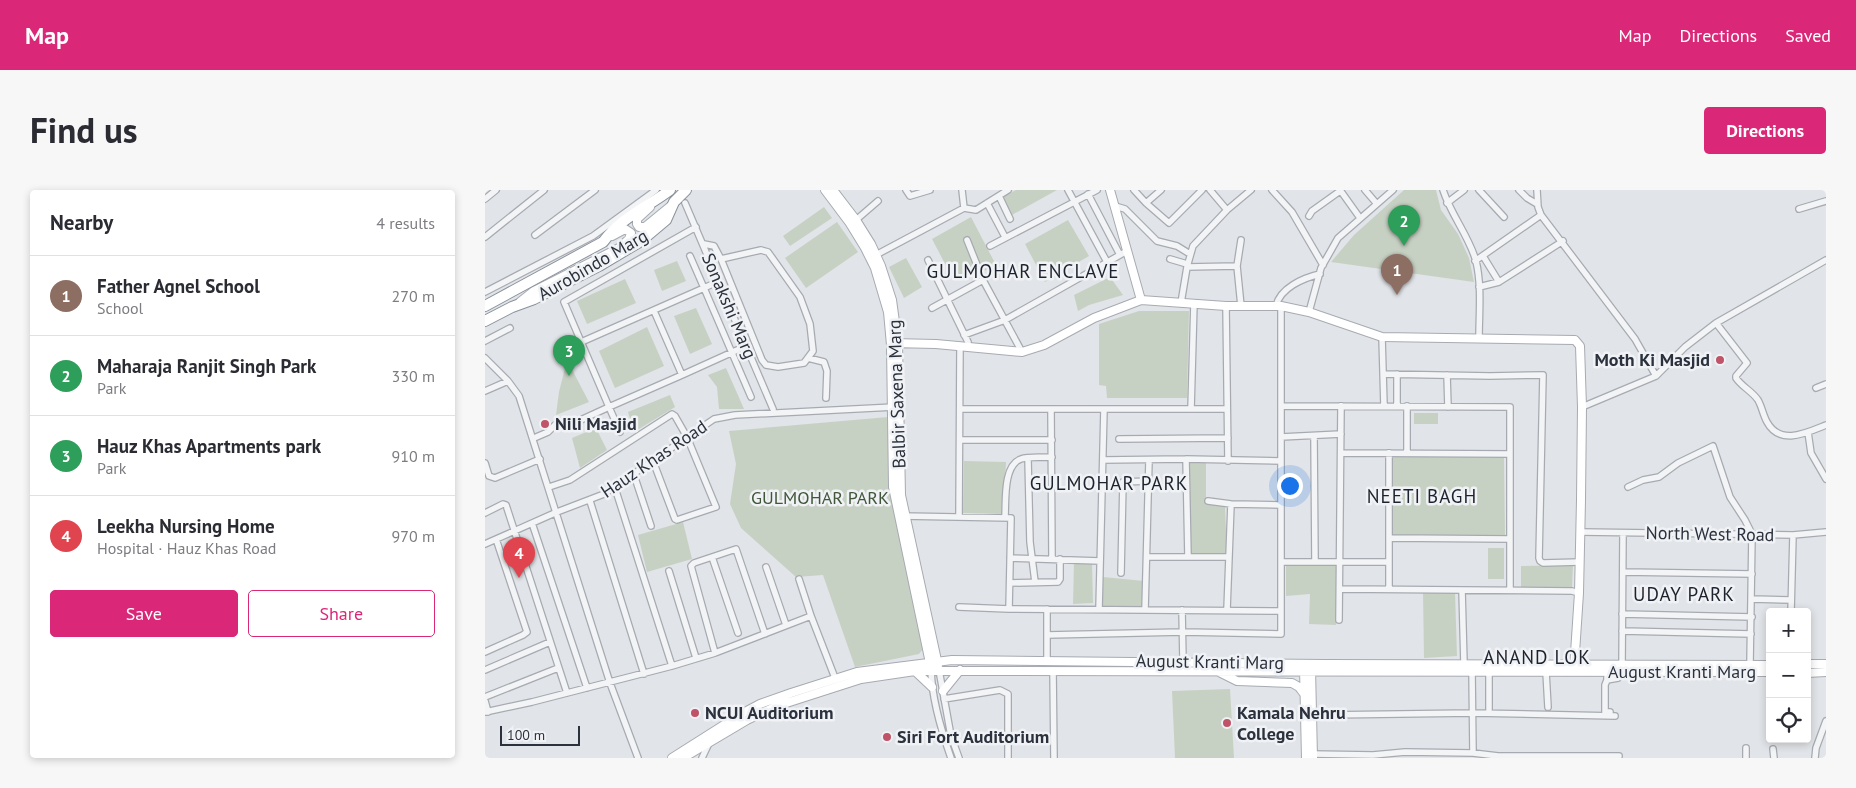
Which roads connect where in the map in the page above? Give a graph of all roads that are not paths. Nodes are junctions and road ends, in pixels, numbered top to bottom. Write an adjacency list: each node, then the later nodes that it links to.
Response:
1 (496, 190): 32 (street)
2 (544, 190): 54 (street)
3 (595, 190): 53 (street)
4 (670, 190): 29 (highway, Aurobindo Marg)
5 (687, 190): 36 (highway, Aurobindo Marg)
6 (825, 190): 65 (main road, Balbir Saxena Marg)
7 (833, 190): 51 (main road, Balbir Saxena Marg)
8 (906, 190): 9 (street)
9 (930, 190)
10 (962, 190): 43 (street)
11 (1008, 190): 31 (street)
12 (1068, 190): 35 (street)
13 (1097, 190): 30 (street)
14 (1110, 190): 42 (main road)
15 (1134, 190): 38 (street)
16 (1161, 190): 38 (street)
17 (1202, 190): 38 (street)
18 (1210, 190): 45 (street)
19 (1251, 190): 45 (street)
20 (1272, 190): 73 (street)
21 (1340, 190): 47 (street); 50 (street)
22 (1365, 190): 40 (street)
23 (1443, 190): 39 (street)
24 (1463, 190): 39 (street)
25 (1479, 190): 48 (street)
26 (1519, 190): 41 (street)
27 (1537, 190): 41 (street)
28 (1390, 191): 40 (street)
29 (659, 194): 36 (main road); 59 (highway, Aurobindo Marg); 82 (street)
30 (1088, 194): 35 (street); 62 (street)
31 (999, 196): 37 (street); 49 (street)
32 (485, 199)
33 (878, 201): 51 (street)
34 (1826, 201): 44 (street)
35 (1074, 202): 55 (street); 72 (street)
36 (679, 203): 52 (street, Sonakshi Marg); 91 (highway, Aurobindo Marg)
37 (987, 203): 43 (street); 55 (street)
38 (1146, 203)
39 (1447, 203): 71 (street)
40 (1377, 204): 50 (street)
41 (1537, 204): 46 (street)
42 (1115, 206): 62 (main road); 63 (street)
43 (964, 208): 65 (street)
44 (1799, 209)
45 (1227, 210): 63 (street)
46 (1541, 215): 58 (street); 66 (street)
47 (1309, 216)
48 (1504, 217)
49 (1011, 218)
50 (1360, 218): 73 (street)
51 (856, 220): 65 (main road, Balbir Saxena Marg)
52 (696, 227): 60 (street, Sonakshi Marg); 103 (street)
53 (535, 235)
54 (485, 237)
55 (1005, 238): 61 (street)
56 (967, 240): 77 (street)
57 (1241, 240): 75 (street)
58 (1563, 241): 79 (street); 116 (street)
59 (603, 242): 87 (highway, Aurobindo Marg); 91 (main road)
60 (704, 244): 67 (street); 78 (street, Sonakshi Marg)
61 (990, 246)
62 (1123, 253): 72 (street); 84 (main road)
63 (1190, 254): 74 (street)
64 (690, 256): 81 (street)
65 (873, 256): 104 (main road, Balbir Saxena Marg)
66 (1483, 256): 71 (street); 79 (street)
67 (721, 259): 111 (street); 111 (street)
68 (1170, 259): 74 (street)
69 (928, 260): 83 (street)
70 (1826, 260): 97 (street)
71 (1475, 261): 80 (street)
72 (1107, 262): 95 (street)
73 (1323, 265): 76 (street)
74 (1187, 266): 75 (street); 85 (street)
75 (1237, 266): 89 (street)
76 (1319, 274): 90 (street); 94 (street)
77 (983, 280): 83 (street); 95 (street)
78 (719, 281): 81 (street); 105 (street, Sonakshi Marg)
79 (1499, 282): 80 (street)
80 (1479, 287): 101 (street)
81 (705, 288): 93 (street); 109 (street)
82 (485, 292)
83 (947, 300): 92 (street); 99 (street)
84 (1141, 300): 85 (main road); 108 (main road)
85 (1181, 303): 86 (main road)
86 (1194, 303): 88 (main road); 136 (street)
87 (486, 304)
88 (1226, 306): 89 (main road); 137 (street)
89 (1241, 306): 90 (main road)
90 (1278, 306): 94 (main road); 123 (street)
91 (512, 307): 96 (highway, Aurobindo Marg)
92 (932, 308)
93 (654, 311): 103 (street); 114 (street)
94 (1309, 312): 100 (main road)
95 (1005, 320): 99 (street); 108 (street)
96 (485, 321)
97 (1716, 323): 116 (street); 142 (street)
98 (510, 328): 102 (street)
99 (965, 335): 107 (street)
100 (1382, 337): 101 (main road); 112 (street)
101 (1479, 339): 131 (main road)
102 (485, 341)
103 (581, 343): 106 (street); 128 (street)
104 (895, 344): 107 (main road); 129 (main road, Balbir Saxena Marg)
105 (746, 346): 109 (street); 134 (street, Sonakshi Marg)
106 (570, 347)
107 (964, 347): 108 (main road); 135 (street)
108 (1022, 352)
109 (731, 353): 114 (street); 121 (street)
110 (485, 358): 117 (street)
111 (808, 358): 122 (street)
112 (1383, 374): 113 (street); 125 (street)
113 (1397, 374): 115 (street); 126 (street)
114 (682, 375): 128 (street)
115 (1447, 375): 130 (street); 206 (street)
116 (1656, 376): 131 (street)
117 (508, 381): 120 (street); 147 (street)
118 (1826, 384): 119 (street)
119 (1816, 388)
120 (485, 390)
121 (751, 397)
122 (826, 398)
123 (1281, 406): 124 (street); 146 (street)
124 (1341, 406): 125 (street); 143 (street)
125 (1384, 406): 126 (street)
126 (1397, 406): 127 (street)
127 (1407, 406): 130 (street); 154 (street)
128 (609, 407): 139 (street); 141 (street)
129 (895, 407): 145 (street, Hauz Khas Road); 178 (main road, Balbir Saxena Marg)
130 (1448, 407): 155 (street)
131 (1582, 407): 184 (main road)
132 (1051, 408): 133 (street); 135 (street); 151 (street)
133 (1104, 408): 136 (street); 160 (street)
134 (773, 409)
135 (960, 409): 150 (street)
136 (1191, 409): 137 (street)
137 (1227, 409): 148 (street)
138 (559, 421): 147 (street)
139 (572, 424)
140 (1826, 425): 142 (street)
141 (620, 432)
142 (1809, 432): 167 (street)
143 (1341, 434): 144 (street); 152 (street)
144 (1314, 436): 146 (street); 203 (street)
145 (687, 437): 162 (street, Hauz Khas Road); 162 (street); 169 (street)
146 (1281, 437): 164 (street)
147 (534, 438): 157 (street)
148 (1228, 438): 149 (street); 163 (street)
149 (1119, 439)
150 (960, 440): 151 (street); 180 (street)
151 (1051, 440): 156 (street)
152 (1341, 452): 153 (street); 204 (street)
153 (1389, 453): 154 (street); 189 (street)
154 (1407, 453): 155 (street)
155 (1510, 454): 191 (street)
156 (1052, 457): 158 (street); 199 (street)
157 (540, 459): 165 (street); 169 (street)
158 (1028, 459): 179 (street); 198 (street)
159 (1186, 459): 161 (street); 163 (street); 195 (street)
160 (1103, 460): 161 (street); 201 (street)
161 (1149, 460): 168 (street)
162 (653, 461): 166 (street, Hauz Khas Road)
163 (1228, 461): 164 (street)
164 (1281, 461): 175 (street)
165 (485, 464)
166 (634, 475): 171 (street, Hauz Khas Road); 182 (street)
167 (1826, 479)
168 (1149, 481): 194 (street); 210 (street)
169 (549, 487): 176 (street)
170 (1627, 487): 187 (street)
171 (615, 488): 172 (street, Hauz Khas Road); 253 (street)
172 (589, 500): 176 (street, Hauz Khas Road); 270 (street)
173 (1208, 501): 174 (street)
174 (1231, 504): 175 (street); 196 (street)
175 (1281, 505): 202 (street)
176 (557, 512): 181 (street, Hauz Khas Road); 273 (street)
177 (485, 513): 183 (street)
178 (902, 516): 180 (street); 254 (main road, Balbir Saxena Marg)
179 (1005, 516): 180 (street); 197 (street)
180 (959, 517)
181 (532, 523): 183 (street, Hauz Khas Road); 275 (street)
182 (651, 526)
183 (515, 530): 190 (street, Hauz Khas Road); 242 (street)
184 (1581, 532): 185 (street, North West Road); 206 (main road)
185 (1623, 532): 187 (street, North West Road); 209 (street)
186 (1826, 532): 188 (street)
187 (1752, 534): 188 (street, North West Road); 211 (street)
188 (1793, 534): 221 (street, North West Road)
189 (1389, 538): 191 (street); 205 (street)
190 (496, 539): 192 (street, Hauz Khas Road); 243 (street)
191 (1510, 540): 218 (street)
192 (485, 544)
193 (712, 557): 238 (street); 239 (street); 244 (street)
194 (1147, 557): 195 (street); 227 (street)
195 (1188, 557): 196 (street)
196 (1228, 557): 229 (street)
197 (1010, 558): 198 (street); 214 (street)
198 (1033, 558): 199 (street); 213 (street)
199 (1052, 559): 200 (street)
200 (1060, 559): 201 (street); 213 (street)
201 (1100, 561): 226 (street)
202 (1281, 562): 203 (street); 230 (street)
203 (1315, 562): 204 (street)
204 (1340, 562): 205 (street); 215 (street)
205 (1389, 562): 216 (street)
206 (1580, 562): 219 (main road)
207 (766, 566): 235 (street)
208 (669, 571): 245 (street)
209 (1623, 572): 211 (street); 231 (street)
210 (1121, 573)
211 (1752, 574): 220 (street)
212 (799, 579): 232 (street)
213 (1035, 582): 214 (street)
214 (1010, 583): 224 (street)
215 (1340, 589): 216 (street); 234 (street)
216 (1389, 589): 217 (street)
217 (1462, 590): 218 (street); 248 (street)
218 (1510, 590): 219 (street)
219 (1579, 593): 257 (main road)
220 (1752, 599): 221 (street); 233 (street)
221 (1791, 600): 223 (street, North West Road)
222 (959, 607): 224 (street)
223 (1791, 608)
224 (1009, 609): 225 (street)
225 (1047, 609): 226 (street); 241 (street)
226 (1099, 609): 227 (street)
227 (1145, 610): 228 (street)
228 (1182, 610): 229 (street); 237 (street)
229 (1227, 610): 230 (street)
230 (1281, 611): 237 (street)
231 (1622, 614): 233 (street); 236 (street)
232 (811, 616): 235 (street); 271 (street)
233 (1752, 617): 240 (street)
234 (1339, 620)
235 (786, 625): 239 (street)
236 (1622, 631): 240 (street); 268 (street)
237 (1183, 632): 241 (street); 247 (street)
238 (737, 633)
239 (765, 634): 244 (street)
240 (1751, 634): 249 (street)
241 (1047, 635): 246 (street)
242 (550, 642): 256 (street); 258 (street)
243 (485, 652)
244 (715, 653): 245 (street)
245 (696, 658): 253 (street)
246 (1047, 661): 247 (main road, August Kranti Marg); 254 (main road, August Kranti Marg)
247 (1183, 662): 255 (main road, August Kranti Marg)
248 (1463, 664): 255 (main road, August Kranti Marg); 257 (main road, August Kranti Marg)
249 (1750, 664): 252 (main road, August Kranti Marg); 268 (main road, August Kranti Marg)
250 (1811, 664): 251 (main road)
251 (1826, 664)
252 (1766, 665)
253 (672, 666): 270 (street)
254 (935, 666): 259 (main road, August Kranti Marg); 262 (main road, August Kranti Marg); 271 (main road, August Kranti Marg); 274 (street); 276 (street)
255 (1308, 667): 261 (main road, August Kranti Marg); 263 (main road, August Kranti Marg); 278 (main road); 296 (main road)
256 (558, 668): 277 (street); 279 (street)
257 (1574, 668): 265 (main road, August Kranti Marg); 268 (main road, August Kranti Marg); 272 (main road, August Kranti Marg)
258 (485, 670)
259 (960, 670): 260 (main road, August Kranti Marg); 276 (main road)
260 (1053, 670): 261 (main road, August Kranti Marg); 306 (street)
261 (1216, 670): 278 (main road)
262 (915, 671): 274 (main road); 288 (main road, August Kranti Marg)
263 (1472, 671): 264 (main road, August Kranti Marg); 285 (street)
264 (1489, 672): 265 (main road, August Kranti Marg); 283 (street)
265 (1546, 672): 282 (street)
266 (1766, 672): 268 (main road, August Kranti Marg)
267 (1826, 672): 269 (main road)
268 (1619, 673): 272 (main road, August Kranti Marg)
269 (1811, 673)
270 (644, 674): 273 (street)
271 (835, 678): 293 (main road, August Kranti Marg)
272 (1607, 679): 285 (street)
273 (610, 683): 275 (street); 300 (street)
274 (932, 687): 303 (street)
275 (587, 688): 277 (street)
276 (943, 690): 280 (street)
277 (567, 693): 284 (street)
278 (1305, 695): 296 (main road)
279 (485, 697)
280 (944, 699): 304 (street); 305 (street)
281 (485, 702): 284 (street)
282 (1548, 707)
283 (1489, 709)
284 (487, 712)
285 (1473, 714): 286 (street); 291 (street)
286 (1327, 715)
287 (1826, 721): 310 (street)
288 (710, 741): 293 (main road, August Kranti Marg); 302 (street)
289 (1746, 748): 308 (street)
290 (1773, 749): 309 (street)
291 (1473, 753): 292 (street); 297 (street)
292 (1405, 755): 294 (street)
293 (682, 756): 301 (main road, August Kranti Marg)
294 (1373, 756): 296 (street)
295 (1619, 756): 307 (street)
296 (1310, 757)
297 (1498, 757): 298 (street)
298 (1524, 757): 299 (street)
299 (1553, 757): 307 (street)
300 (638, 758)
301 (672, 758)
302 (702, 758)
303 (951, 758)
304 (959, 758)
305 (1008, 758)
306 (1054, 758)
307 (1597, 758)
308 (1746, 758)
309 (1774, 758)
310 (1815, 758)

